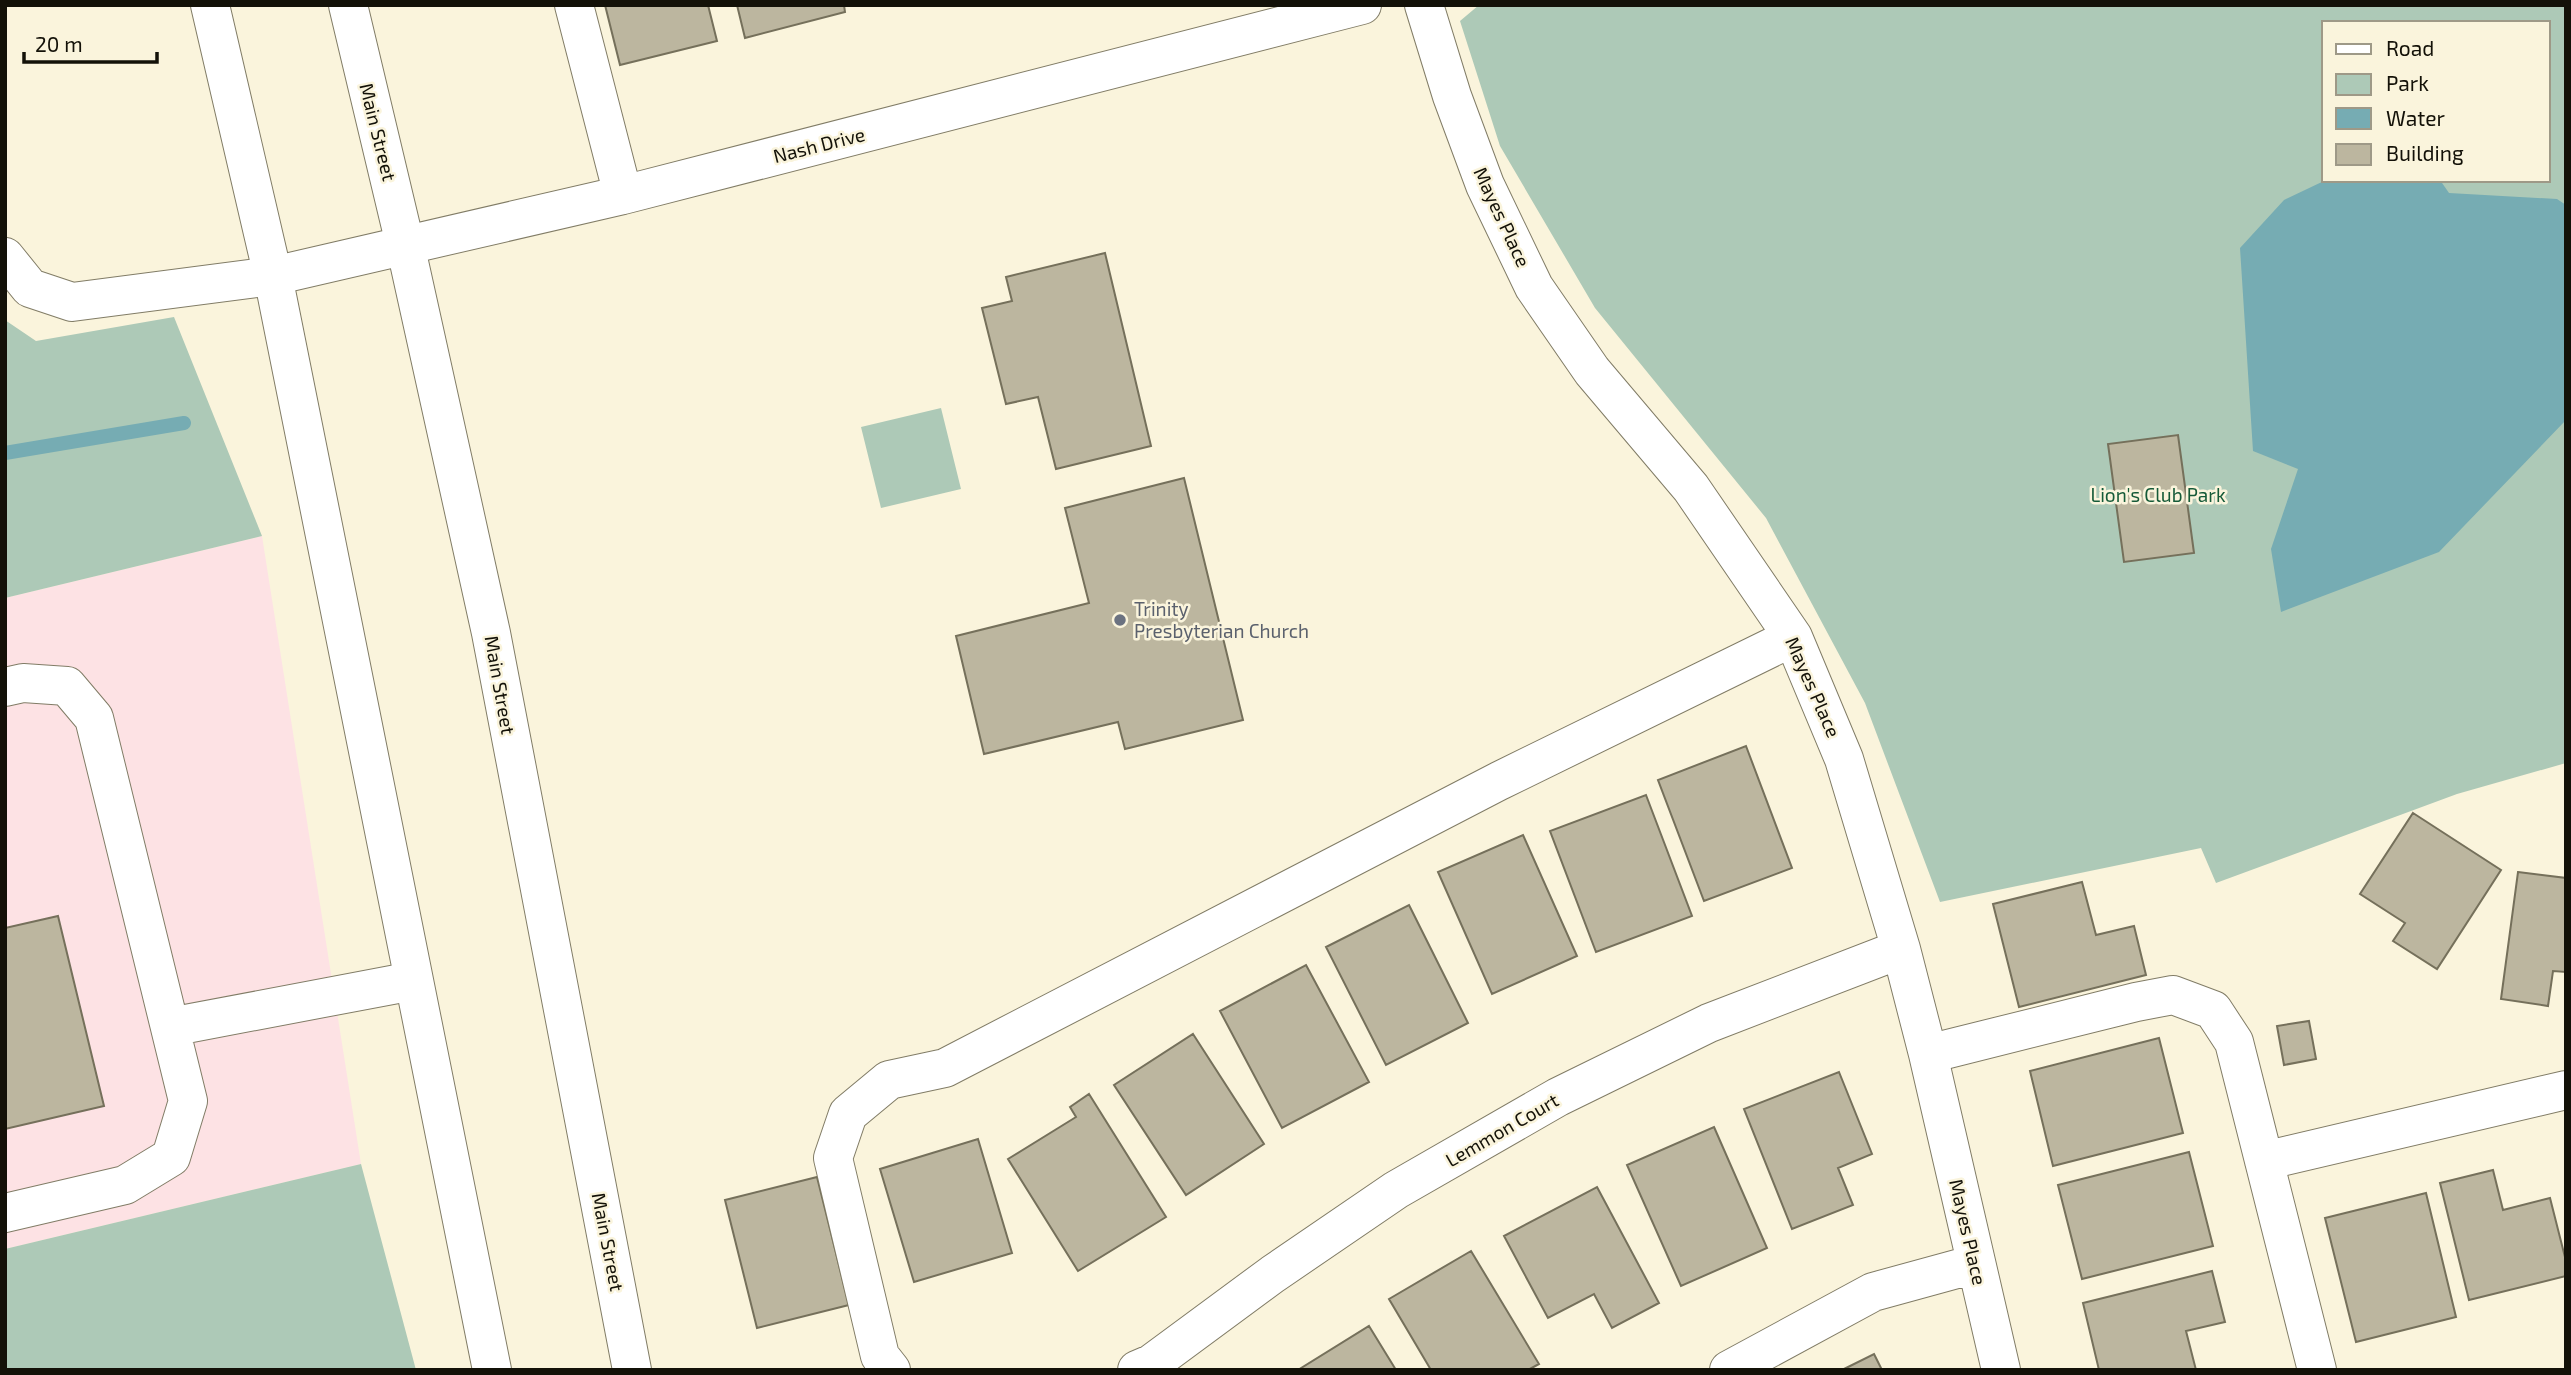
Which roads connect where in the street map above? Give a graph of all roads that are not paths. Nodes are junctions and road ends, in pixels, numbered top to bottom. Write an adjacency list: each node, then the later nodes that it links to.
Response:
1 (210, 5): 9 (street)
2 (348, 5): 7 (street, Main Street)
3 (574, 5): 6 (street)
4 (1362, 5): 6 (street, Nash Drive)
5 (1424, 5): 11 (street, Mayes Place)
6 (623, 195): 7 (street, Nash Drive)
7 (405, 244): 9 (street, Nash Drive); 22 (street, Main Street)
8 (5, 257): 10 (street)
9 (273, 276): 10 (street, Nash Drive); 14 (street)
10 (18, 291)
11 (1793, 637): 13 (street, Mayes Place); 23 (street)
12 (5, 687): 15 (street)
13 (1900, 949): 16 (street, Mayes Place); 24 (street, Lemmon Court)
14 (413, 981): 15 (street); 21 (street)
15 (170, 1027): 19 (street)
16 (1928, 1054): 18 (street); 20 (street, Mayes Place)
17 (2566, 1090): 18 (street)
18 (2264, 1161): 27 (street)
19 (5, 1213)
20 (1975, 1264): 25 (street); 26 (street, Mayes Place)
21 (492, 1370)
22 (632, 1370)
23 (891, 1370)
24 (1137, 1370)
25 (1730, 1370)
26 (2001, 1370)
27 (2317, 1370)

